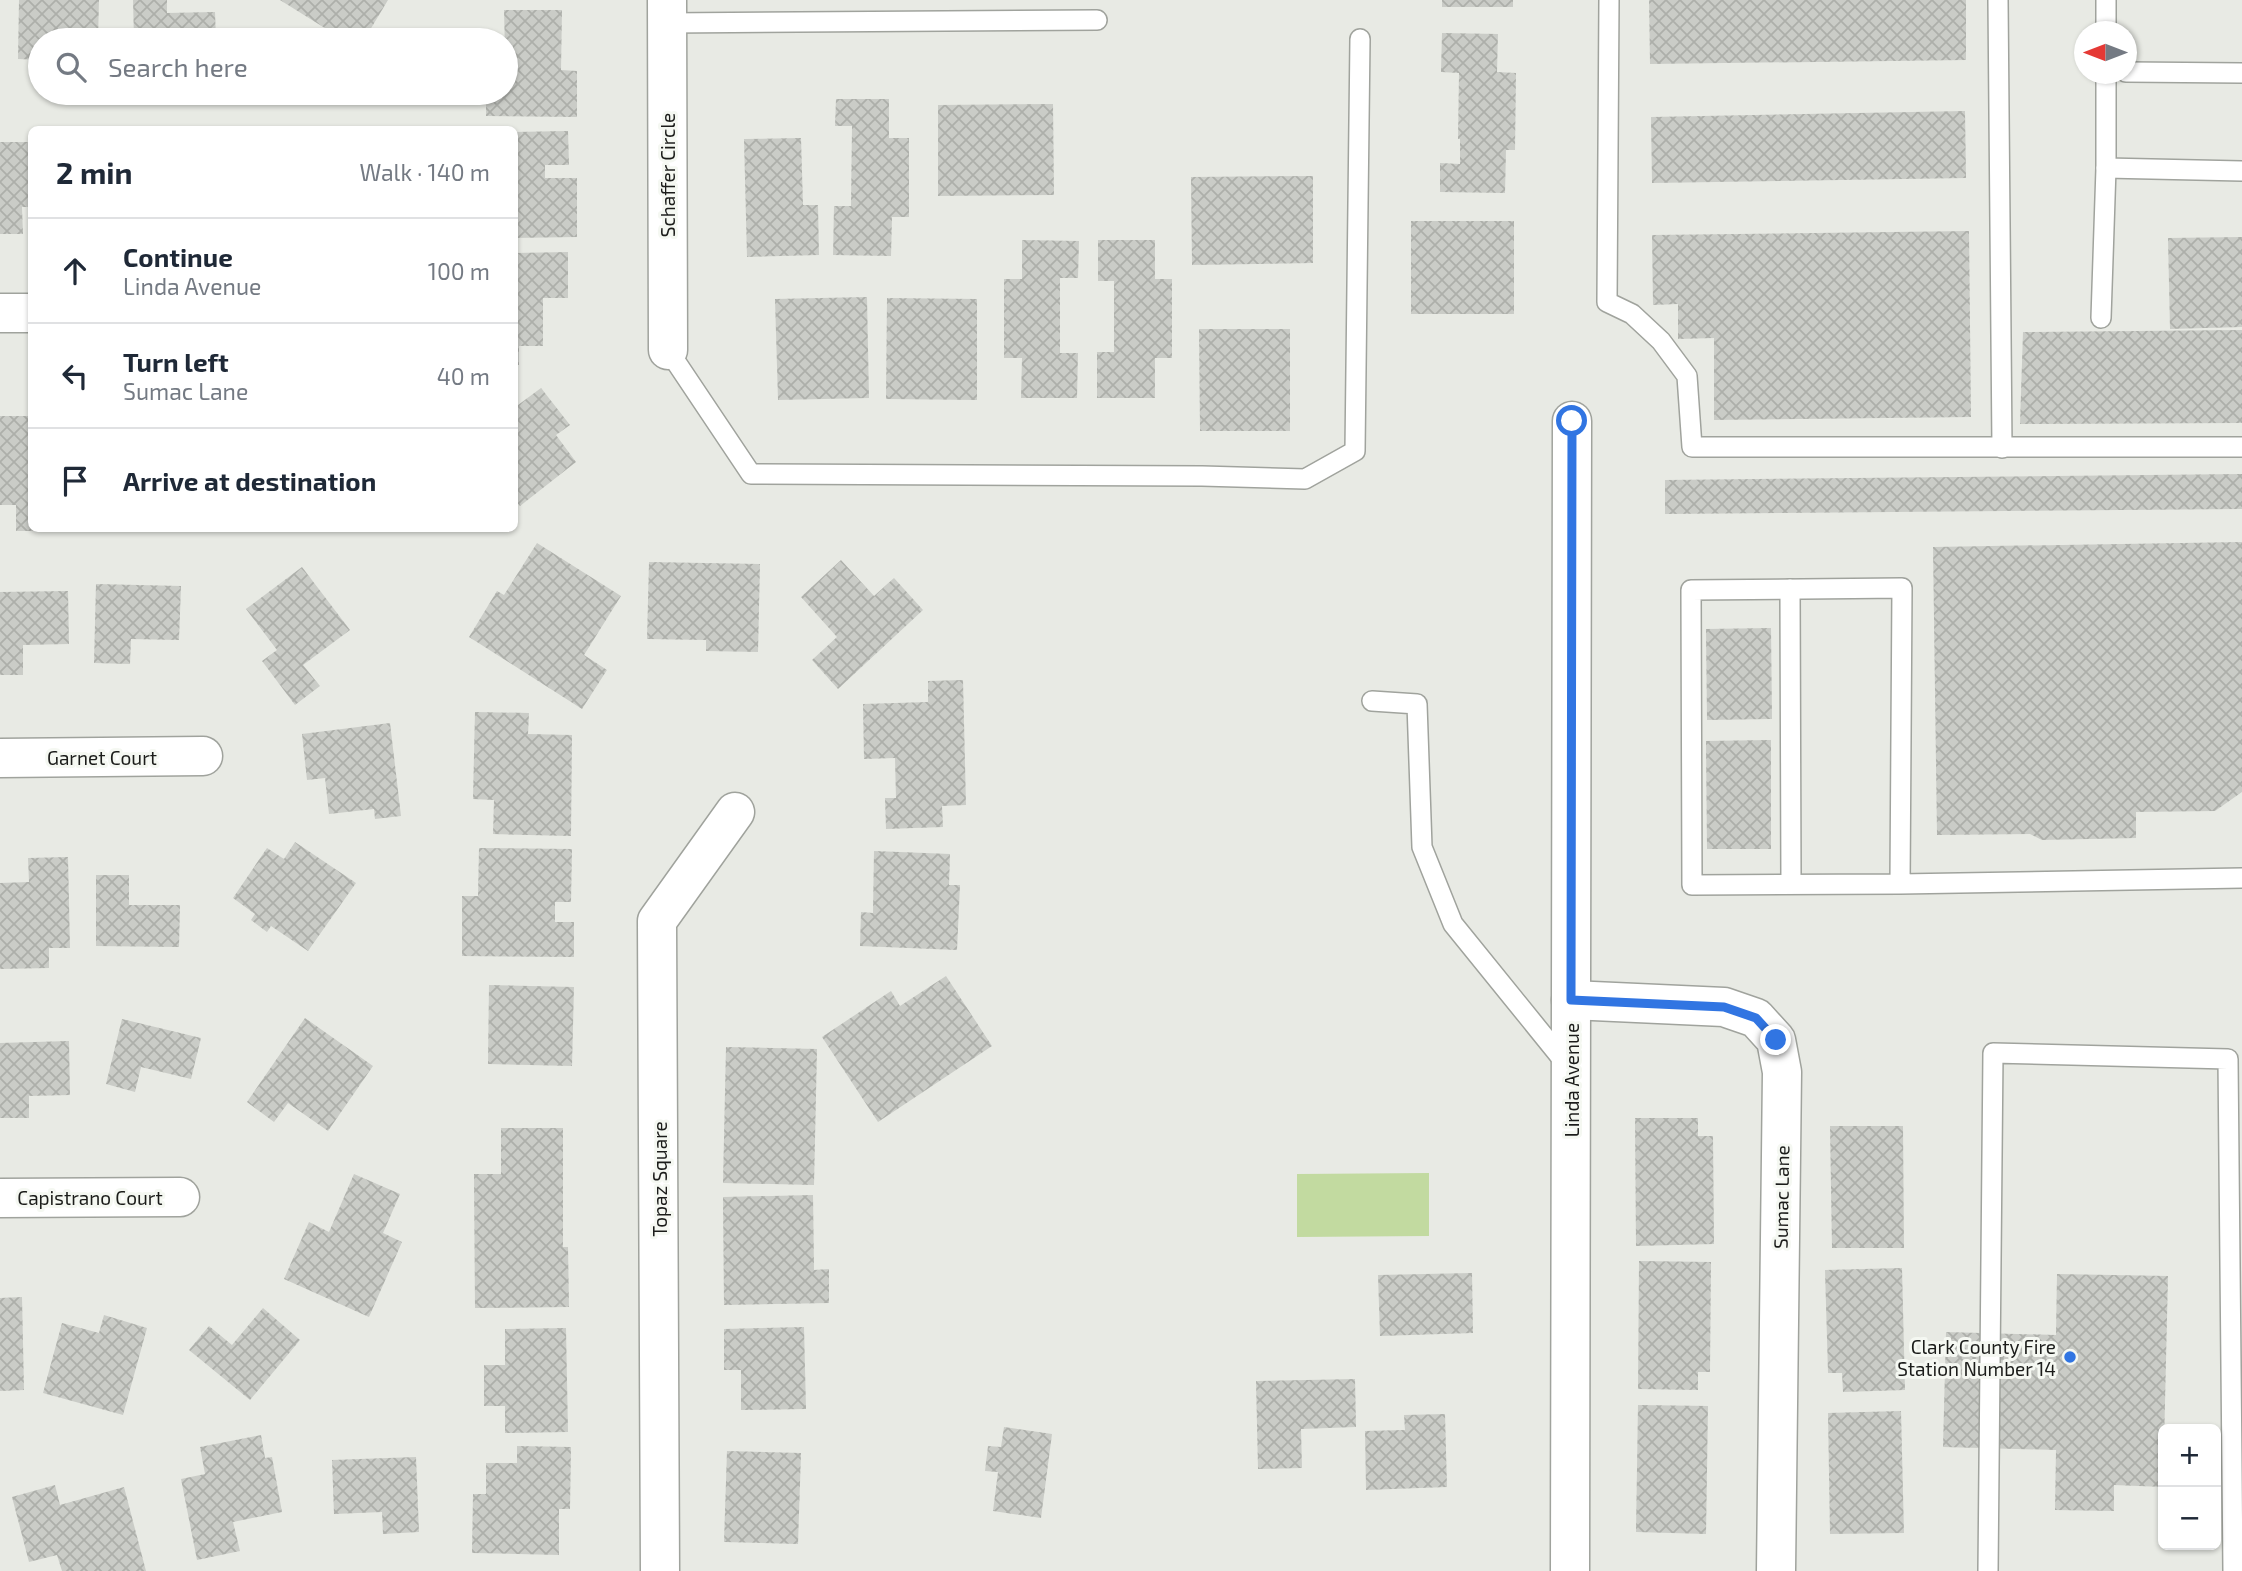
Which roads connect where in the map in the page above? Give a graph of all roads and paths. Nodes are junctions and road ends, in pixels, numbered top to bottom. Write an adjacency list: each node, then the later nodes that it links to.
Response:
1 (1609, 0): 19 (lane)
2 (1998, 0): 19 (lane)
3 (2106, 0): 6 (lane)
4 (667, 12): 5 (lane); 16 (street, Schaffer Circle)
5 (1097, 20)
6 (2106, 21)
7 (1360, 39): 16 (lane)
8 (2137, 72): 9 (lane)
9 (2242, 73)
10 (2106, 84): 11 (lane)
11 (2106, 168): 12 (lane); 15 (lane)
12 (2242, 171)
13 (0, 313): 14 (street)
14 (28, 313)
15 (2101, 318)
16 (668, 350)
17 (1572, 421): 28 (street, Linda Avenue)
18 (2242, 447): 19 (lane)
19 (2002, 448)
20 (1790, 589): 26 (lane); 26 (lane); 27 (lane)
21 (1372, 701): 29 (lane)
22 (203, 756): 23 (street, Garnet Court)
23 (0, 758)
24 (735, 812): 32 (street, Topaz Square)
25 (2242, 878): 27 (lane)
26 (1791, 884): 27 (lane)
27 (1900, 884)
28 (1571, 1000): 29 (street, Linda Avenue); 34 (street, Sumac Lane)
29 (1571, 1069): 33 (street, Linda Avenue)
30 (180, 1197): 31 (street, Capistrano Court)
31 (0, 1198)
32 (660, 1571)
33 (1570, 1571)
34 (1776, 1571)
35 (1988, 1571): 36 (lane)
36 (2233, 1571)

